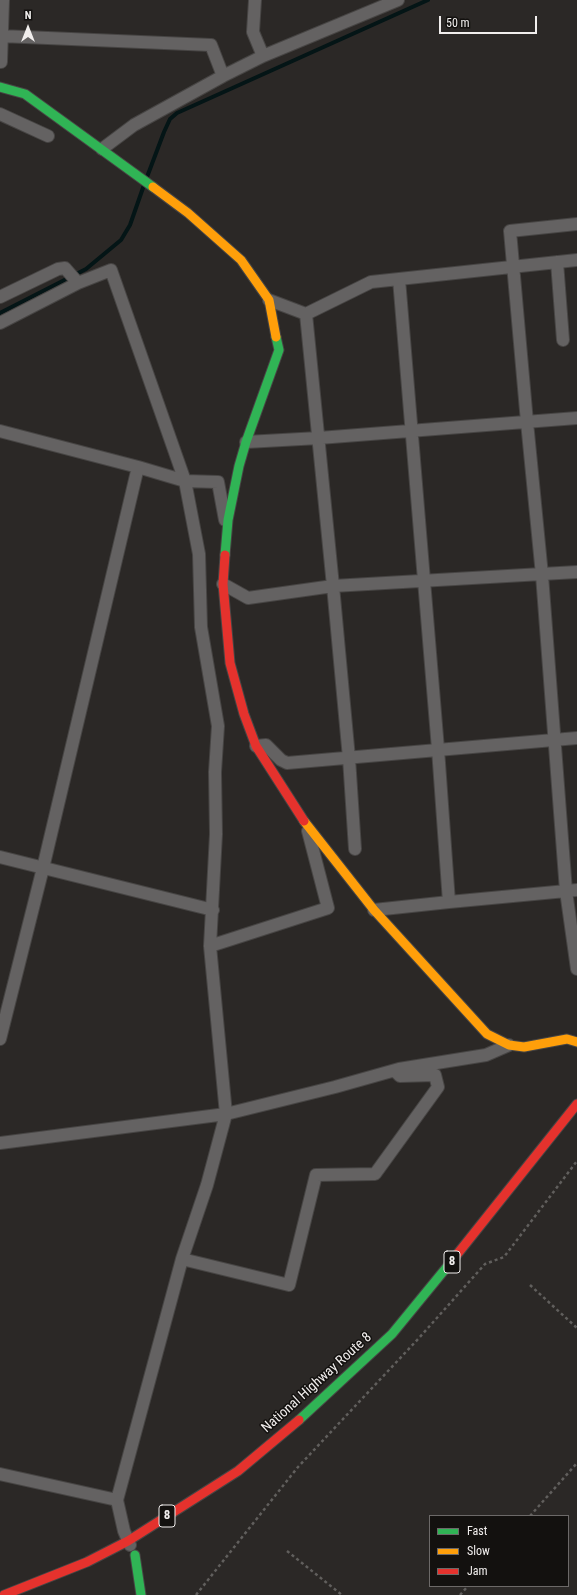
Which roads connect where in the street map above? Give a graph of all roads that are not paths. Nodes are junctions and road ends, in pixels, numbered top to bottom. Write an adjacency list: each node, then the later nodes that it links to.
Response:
1 (3, 0): 4 (street)
2 (255, 0): 5 (street)
3 (398, 0): 5 (street)
4 (1, 36): 6 (street); 7 (street)
5 (263, 56): 7 (street)
6 (1, 62)
7 (223, 76): 11 (street)
8 (0, 87): 11 (main road)
9 (0, 114): 10 (street)
10 (48, 136)
11 (102, 149): 19 (main road)
12 (577, 224): 15 (street)
13 (577, 260): 14 (street)
14 (556, 262): 15 (street); 22 (street)
15 (513, 266): 16 (street); 24 (street)
16 (398, 279): 20 (street); 26 (street)
17 (78, 282): 18 (street); 21 (street); 30 (street)
18 (0, 297)
19 (269, 300): 20 (street); 28 (main road)
20 (306, 314): 27 (street)
21 (0, 323)
22 (563, 340)
23 (577, 418): 24 (street)
24 (526, 422): 26 (street); 33 (street)
25 (0, 431): 29 (street)
26 (411, 431): 27 (street); 34 (street)
27 (318, 438): 28 (street); 36 (street)
28 (246, 442): 31 (main road)
29 (138, 467): 30 (street); 45 (street)
30 (185, 481): 31 (street); 48 (street)
31 (227, 534): 35 (main road)
32 (577, 572): 33 (street)
33 (542, 575): 34 (street); 38 (street)
34 (424, 581): 36 (street); 40 (street)
35 (224, 584): 36 (street); 39 (main road)
36 (333, 586): 41 (street)
37 (577, 738): 38 (street)
38 (554, 740): 40 (street); 46 (street)
39 (256, 746): 41 (street); 42 (main road)
40 (438, 749): 41 (street); 47 (street)
41 (349, 758): 43 (street)
42 (307, 826): 49 (main road); 50 (street)
43 (355, 849)
44 (0, 857): 45 (street)
45 (43, 868): 48 (street); 52 (street)
46 (571, 890): 47 (street); 51 (street)
47 (449, 902): 49 (street)
48 (213, 910): 50 (street)
49 (374, 910): 54 (main road)
50 (210, 946): 57 (street)
51 (577, 970)
52 (0, 1039)
53 (577, 1042): 54 (main road)
54 (509, 1045): 55 (street)
55 (395, 1070): 57 (street); 59 (street)
56 (577, 1104): 62 (main road, National Highway Route 8 / 8)
57 (226, 1114): 58 (street); 59 (street)
58 (0, 1143)
59 (182, 1259): 61 (street)
60 (0, 1474): 61 (street)
61 (117, 1500): 62 (street)
62 (128, 1540): 63 (street); 64 (main road, National Highway Route 8 / 8)
63 (135, 1555): 65 (main road)
64 (4, 1595)
65 (142, 1595)

